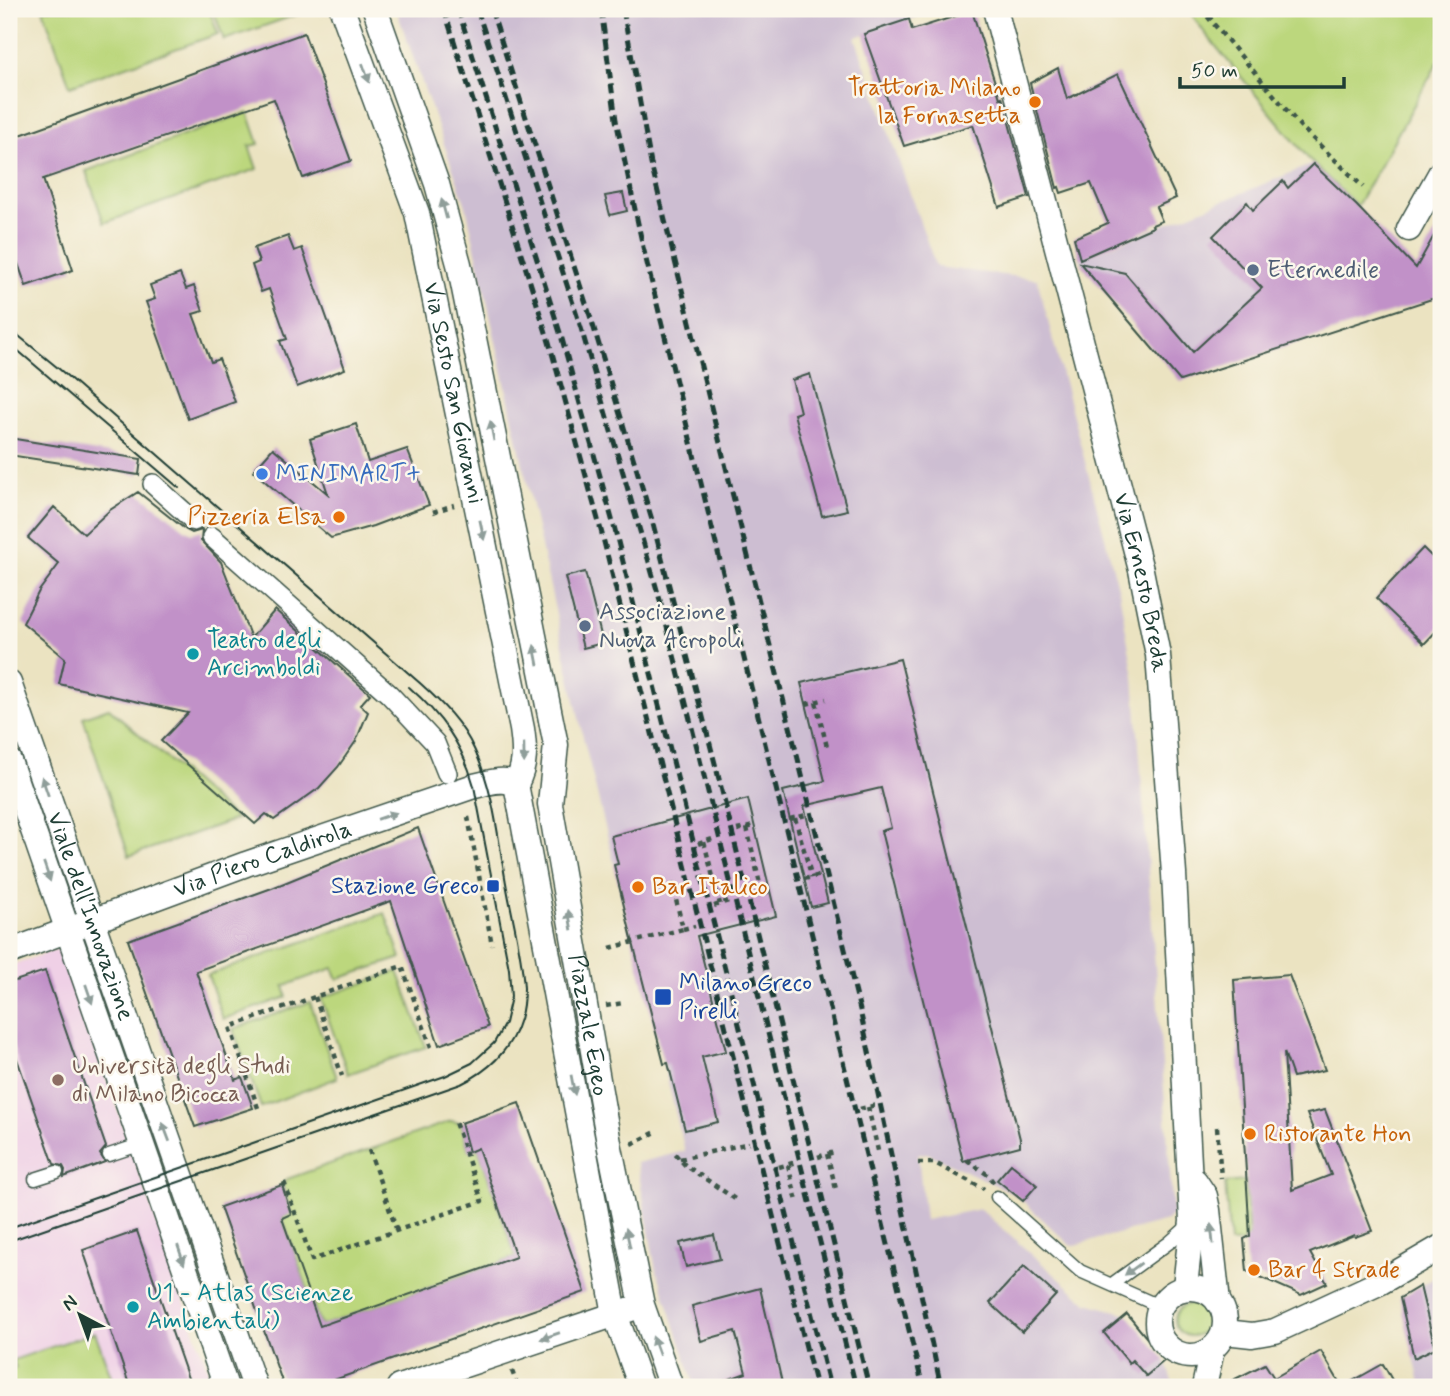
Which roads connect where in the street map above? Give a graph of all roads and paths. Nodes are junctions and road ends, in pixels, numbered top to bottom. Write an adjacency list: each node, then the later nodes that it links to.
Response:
1 (342, 9): 23 (street, Via Sesto San Giovanni, one-way to 23)
2 (375, 9): 19 (street, Via Sesto San Giovanni, one-way to 2)
3 (995, 9): 74 (street, Via Ernesto Breda)
4 (1201, 9): 6 (path)
5 (1226, 9): 6 (path)
6 (1208, 19): 8 (path)
7 (1441, 172): 9 (street)
8 (1363, 187)
9 (1409, 229)
10 (153, 484): 13 (street)
11 (458, 503): 12 (path)
12 (433, 512)
13 (194, 521)
14 (212, 537): 22 (street)
15 (9, 682): 40 (street, Viale dell'Innovazione, one-way to 15)
16 (827, 699): 17 (path)
17 (816, 702): 18 (path); 20 (path)
18 (806, 704)
19 (556, 745): 88 (street, Piazzale Egeo, one-way to 19)
20 (827, 747)
21 (9, 761): 43 (street, Viale dell'Innovazione, one-way to 43)
22 (447, 774)
23 (516, 784): 40 (street, Via Piero Caldirola, one-way to 23); 90 (street, Piazzale Egeo, one-way to 90)
24 (806, 815): 31 (path)
25 (468, 817): 44 (path)
26 (754, 826): 27 (path)
27 (747, 828): 28 (path); 35 (path)
28 (737, 830)
29 (715, 838): 38 (path)
30 (821, 875): 31 (path)
31 (812, 877): 32 (path)
32 (804, 879)
33 (672, 883): 42 (path)
34 (770, 891): 35 (path)
35 (762, 893): 36 (path)
36 (754, 896)
37 (731, 900): 38 (path)
38 (720, 904): 39 (path)
39 (714, 906)
40 (91, 920): 43 (street, Via Piero Caldirola); 95 (street, Viale dell'Innovazione, one-way to 40)
41 (695, 926): 42 (path)
42 (683, 929): 45 (path)
43 (67, 930): 46 (street, Via Piero Caldirola); 58 (street, Viale dell'Innovazione, one-way to 58)
44 (492, 945)
45 (610, 947)
46 (9, 952)
47 (315, 997): 48 (path); 49 (path); 52 (path)
48 (430, 1047)
49 (342, 1076)
50 (876, 1105): 51 (path)
51 (869, 1107): 53 (path); 65 (path)
52 (258, 1108)
53 (860, 1109)
54 (455, 1122): 83 (path)
55 (1217, 1127): 75 (path)
56 (656, 1132): 61 (path)
57 (749, 1143): 67 (path)
58 (142, 1144): 64 (lane); 94 (street, Viale dell'Innovazione, one-way to 94)
59 (369, 1150): 83 (path)
60 (834, 1152): 63 (path)
61 (633, 1153)
62 (675, 1154): 67 (path)
63 (827, 1154): 66 (path); 78 (path)
64 (109, 1155)
65 (879, 1155)
66 (818, 1157)
67 (680, 1159): 80 (path)
68 (967, 1160): 79 (path)
69 (796, 1162): 71 (path)
70 (918, 1163): 79 (path)
71 (788, 1165): 72 (path); 81 (path)
72 (779, 1167)
73 (57, 1172): 76 (lane)
74 (1188, 1172): 82 (street, Via Ernesto Breda); 87 (street, Via Ernesto Breda, one-way to 74)
75 (1221, 1178)
76 (35, 1180)
77 (284, 1182): 83 (path)
78 (836, 1189)
79 (997, 1197): 85 (lane)
80 (735, 1199)
81 (797, 1201)
82 (1192, 1221): 85 (lane, one-way to 85); 86 (street, Via Ernesto Breda)
83 (397, 1231)
84 (1441, 1247): 91 (street)
85 (1112, 1284): 89 (lane)
86 (1185, 1287): 87 (street); 89 (street)
87 (1218, 1302): 91 (street, Via Ernesto Breda)
88 (642, 1305): 90 (street); 99 (street, Piazzale Egeo, one-way to 88)
89 (1159, 1306): 92 (street)
90 (615, 1314): 96 (street, one-way to 96); 98 (street, Piazzale Egeo)
91 (1218, 1341): 92 (street); 101 (street, Via Ernesto Breda)
92 (1182, 1356): 100 (street)
93 (512, 1370): 97 (path)
94 (226, 1387)
95 (255, 1387)
96 (399, 1387)
97 (518, 1387)
98 (641, 1387)
99 (671, 1387)
100 (1195, 1387)
101 (1203, 1387)

